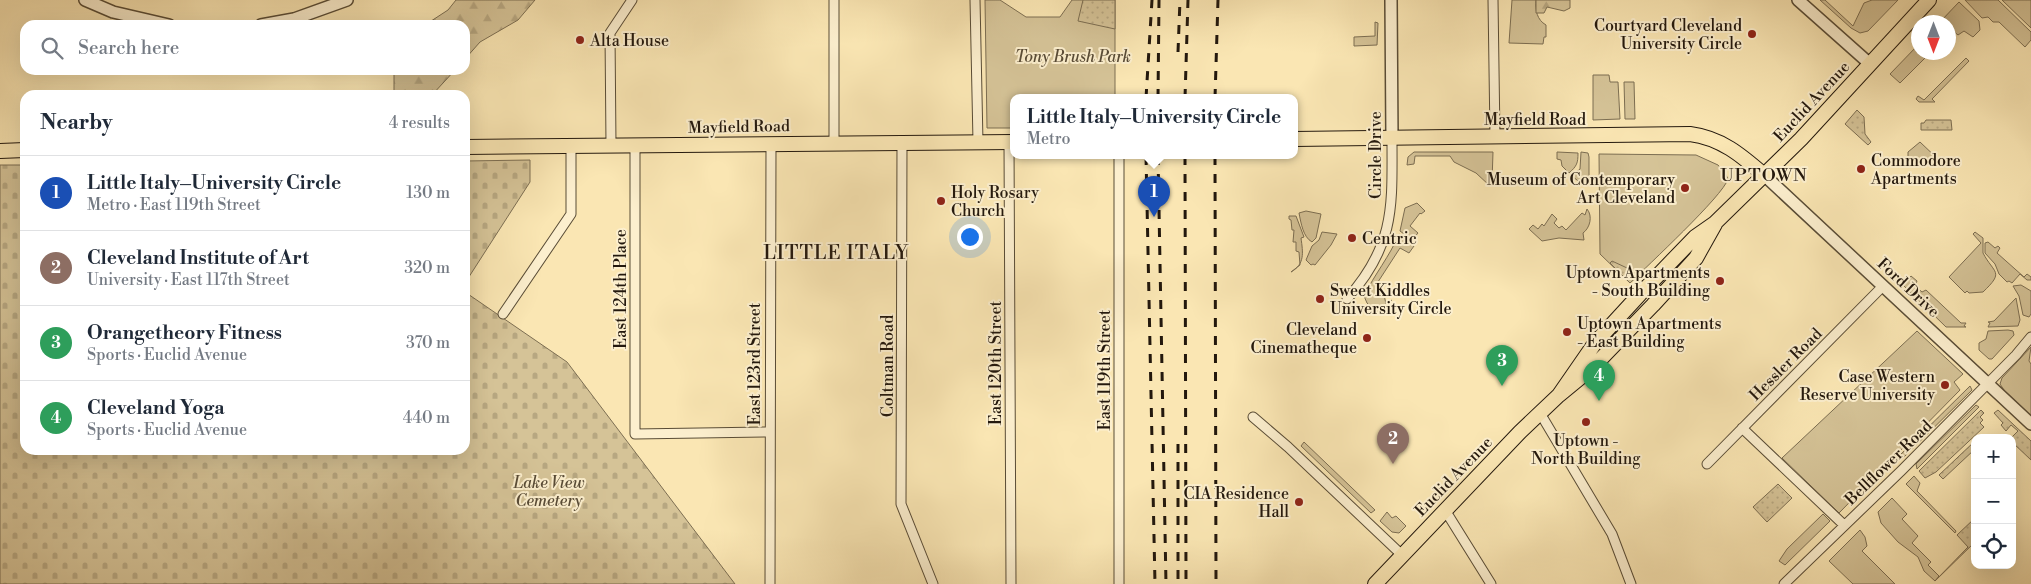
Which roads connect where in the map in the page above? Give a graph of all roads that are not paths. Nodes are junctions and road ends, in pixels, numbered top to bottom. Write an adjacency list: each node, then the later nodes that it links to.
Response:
1 (85, 0): 10 (street)
2 (347, 0): 11 (street)
3 (632, 0): 21 (street)
4 (834, 0): 20 (street)
5 (975, 0): 17 (street)
6 (1391, 0): 14 (street, Circle Drive)
7 (1493, 0): 13 (street)
8 (1798, 0): 12 (street)
9 (1929, 0): 12 (main road, Euclid Avenue)
10 (147, 20)
11 (288, 20)
12 (1870, 64): 29 (main road, Euclid Avenue)
13 (1495, 137): 14 (main road, Mayfield Road); 29 (main road, Mayfield Road)
14 (1392, 138): 15 (main road, Mayfield Road); 31 (street, Circle Drive)
15 (1298, 139)
16 (902, 142): 17 (main road, Mayfield Road); 20 (main road, Mayfield Road); 45 (street, Coltman Road)
17 (978, 142): 18 (main road, Mayfield Road)
18 (1010, 142)
19 (771, 143): 20 (main road, Mayfield Road); 22 (main road, Mayfield Road); 39 (street, East 123rd Street)
20 (834, 143)
21 (611, 145): 22 (main road, Mayfield Road); 23 (main road, Mayfield Road)
22 (635, 145): 39 (street, East 124th Place)
23 (572, 146): 24 (main road, Mayfield Road); 32 (street)
24 (470, 147)
25 (0, 150): 26 (main road)
26 (20, 150)
27 (1012, 159): 46 (street, East 120th Street)
28 (1119, 159): 47 (street, East 119th Street)
29 (1764, 175): 30 (street, Ford Drive); 35 (main road, Euclid Avenue)
30 (1883, 286): 34 (street, Ford Drive); 38 (street, Hessler Road)
31 (1348, 298)
32 (503, 314)
33 (2031, 337): 34 (street, Bellflower Road)
34 (1988, 383): 37 (street, Ford Drive); 42 (street, Bellflower Road)
35 (1540, 413): 41 (main road, Euclid Avenue); 50 (street)
36 (1253, 417): 43 (street)
37 (2031, 424)
38 (1742, 428): 40 (street, Hessler Road); 42 (street)
39 (769, 432): 44 (street, East 123rd Street)
40 (1707, 464)
41 (1445, 510): 43 (main road, Euclid Avenue); 49 (street)
42 (1844, 526): 51 (street, Bellflower Road)
43 (1402, 556): 48 (main road, Euclid Avenue)
44 (770, 584)
45 (933, 584)
46 (1012, 584)
47 (1119, 584)
48 (1376, 584)
49 (1492, 584)
50 (1631, 584)
51 (1784, 584)

